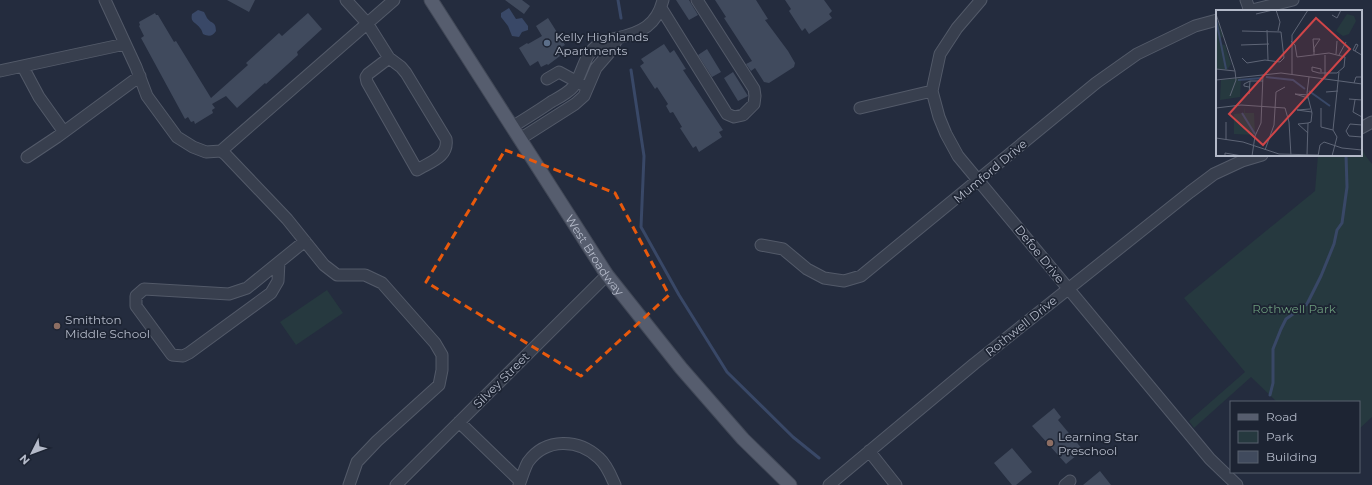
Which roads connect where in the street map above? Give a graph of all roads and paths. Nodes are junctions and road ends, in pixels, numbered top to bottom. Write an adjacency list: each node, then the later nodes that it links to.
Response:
1 (105, 0): 15 (street)
2 (346, 0): 13 (street)
3 (394, 0): 13 (street)
4 (431, 0): 26 (main road, West Broadway)
5 (697, 0): 9 (street)
6 (981, 0): 23 (street, Defoe Drive)
7 (1246, 0): 10 (street)
8 (1293, 0): 11 (street)
9 (662, 4): 14 (street)
10 (1249, 10)
11 (1253, 10)
12 (1216, 20): 33 (street, Mumford Drive)
13 (367, 24): 16 (street); 30 (street)
14 (618, 38): 21 (street); 22 (street)
15 (125, 44): 17 (street); 19 (street)
16 (389, 58): 16 (street)
17 (23, 67): 18 (street); 28 (street)
18 (0, 71)
19 (140, 76): 28 (street); 30 (street)
20 (547, 79): 21 (street)
21 (576, 81): 22 (street); 26 (street)
22 (588, 89): 29 (street)
23 (932, 91): 24 (street); 33 (street, Defoe Drive)
24 (860, 108)
25 (1372, 122): 27 (street)
26 (512, 127): 29 (main road, West Broadway)
27 (1362, 127)
28 (64, 132): 32 (street)
29 (520, 139): 37 (main road, West Broadway)
30 (221, 151): 34 (street)
31 (1259, 156): 38 (street, Rothwell Drive)
32 (26, 157)
33 (979, 180): 35 (street, Mumford Drive); 38 (street, Defoe Drive)
34 (305, 241): 36 (street); 42 (street)
35 (761, 245)
36 (280, 262): 36 (street)
37 (607, 275): 39 (street, Silvey Street); 45 (main road, West Broadway)
38 (1068, 288): 40 (street, Rothwell Drive); 48 (street, Defoe Drive)
39 (459, 422): 41 (street); 43 (street, Silvey Street)
40 (869, 451): 46 (street, Rothwell Drive); 47 (street)
41 (519, 483): 44 (street)
42 (349, 485)
43 (396, 485)
44 (615, 485)
45 (790, 485)
46 (830, 485)
47 (896, 485)
48 (1237, 485)

